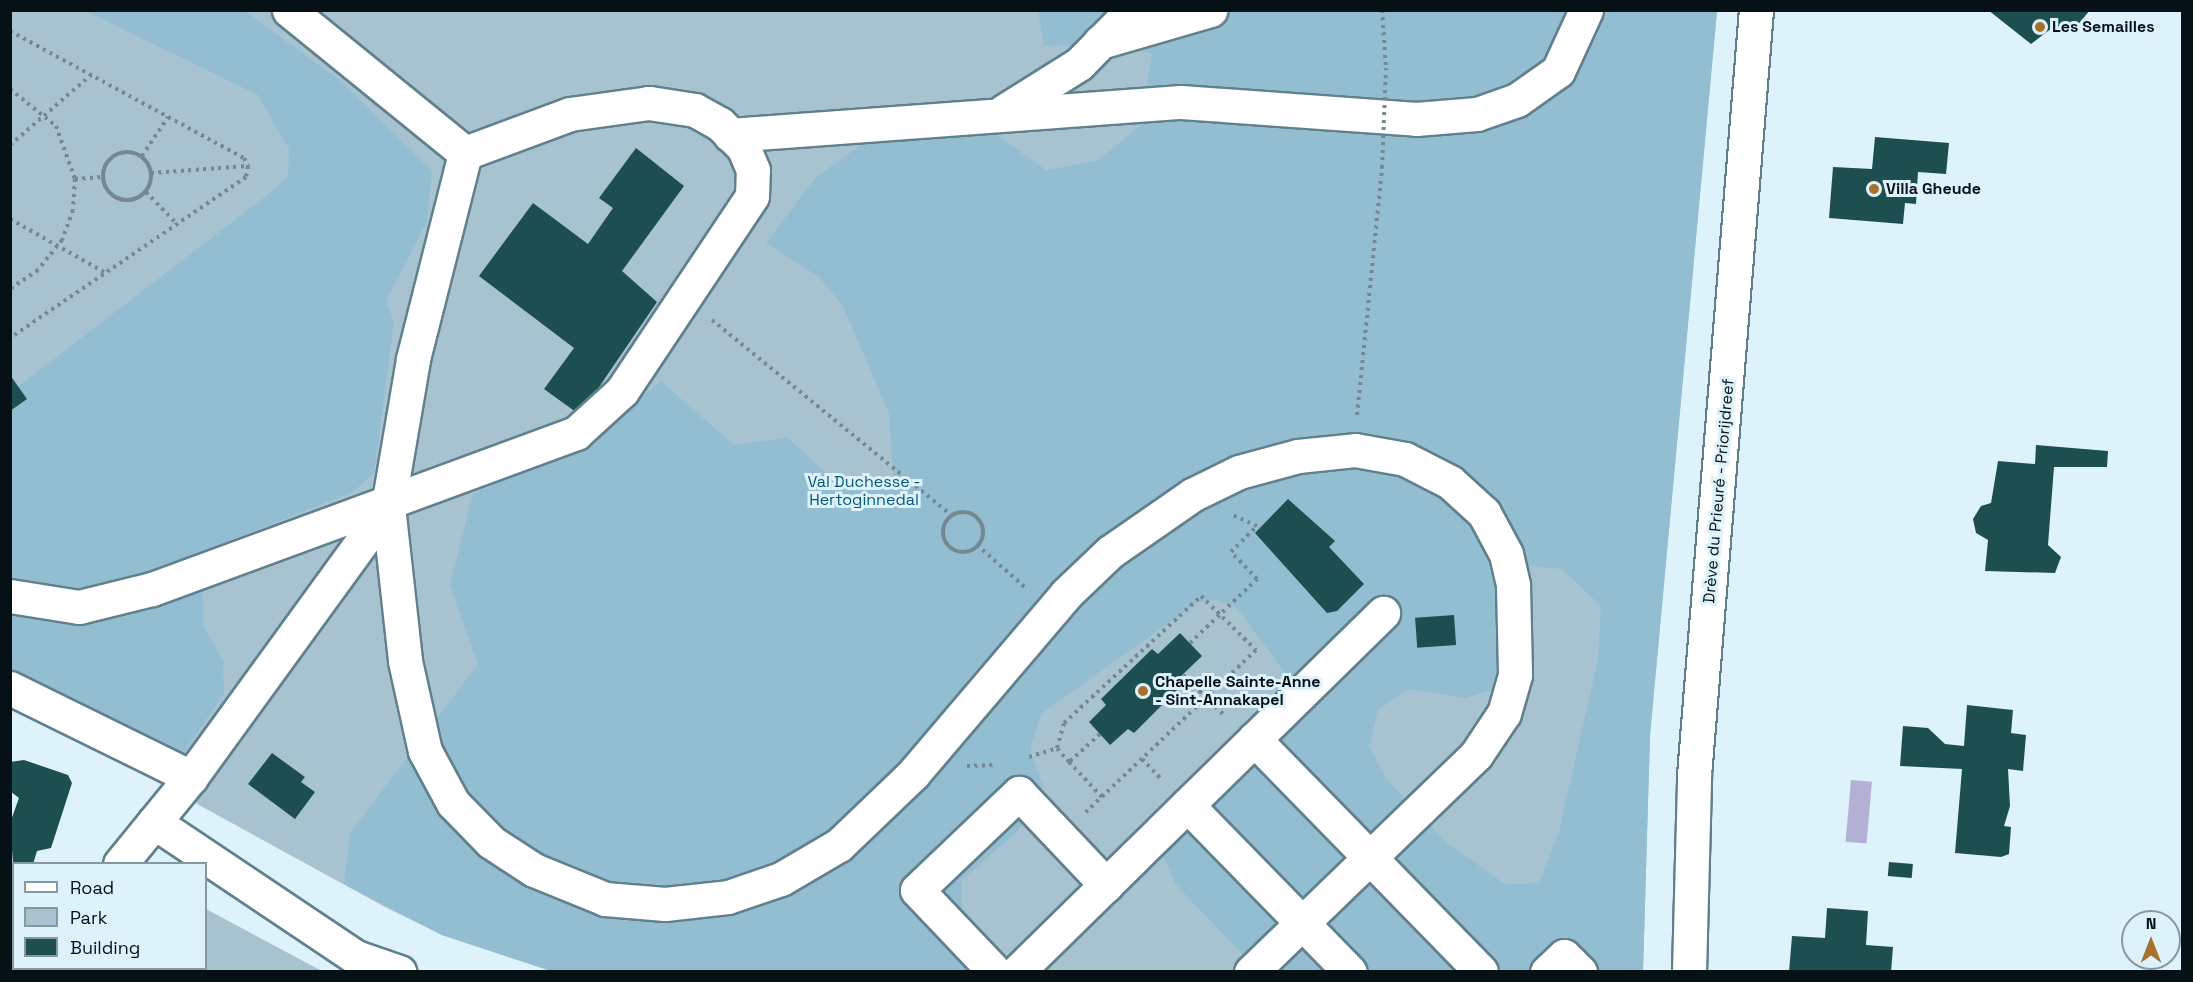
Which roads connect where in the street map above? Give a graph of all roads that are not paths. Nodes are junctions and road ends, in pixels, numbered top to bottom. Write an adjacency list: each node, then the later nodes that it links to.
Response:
1 (289, 10): 9 (street)
2 (1132, 10): 6 (street)
3 (1210, 10): 6 (street)
4 (1586, 10): 7 (street)
5 (1756, 10): 30 (street, Drève du Prieuré - Priorijdreef)
6 (1100, 42): 7 (street)
7 (1003, 112): 8 (street)
8 (730, 135): 9 (street); 10 (street)
9 (465, 153): 10 (street)
10 (388, 506): 11 (street); 15 (street); 18 (street)
11 (10, 597)
12 (1383, 614): 14 (street)
13 (10, 688): 15 (street)
14 (1254, 739): 16 (street); 18 (street)
15 (192, 777): 17 (street)
16 (1188, 805): 20 (street); 21 (street)
17 (154, 822): 19 (street); 22 (street)
18 (1370, 857): 21 (street); 27 (street)
19 (122, 862)
20 (1106, 885): 23 (street); 24 (street)
21 (1302, 922): 25 (street); 26 (street)
22 (399, 972)
23 (995, 972)
24 (1017, 972)
25 (1251, 972)
26 (1350, 972)
27 (1481, 972)
28 (1547, 972): 29 (street)
29 (1580, 972)
30 (1689, 972)

